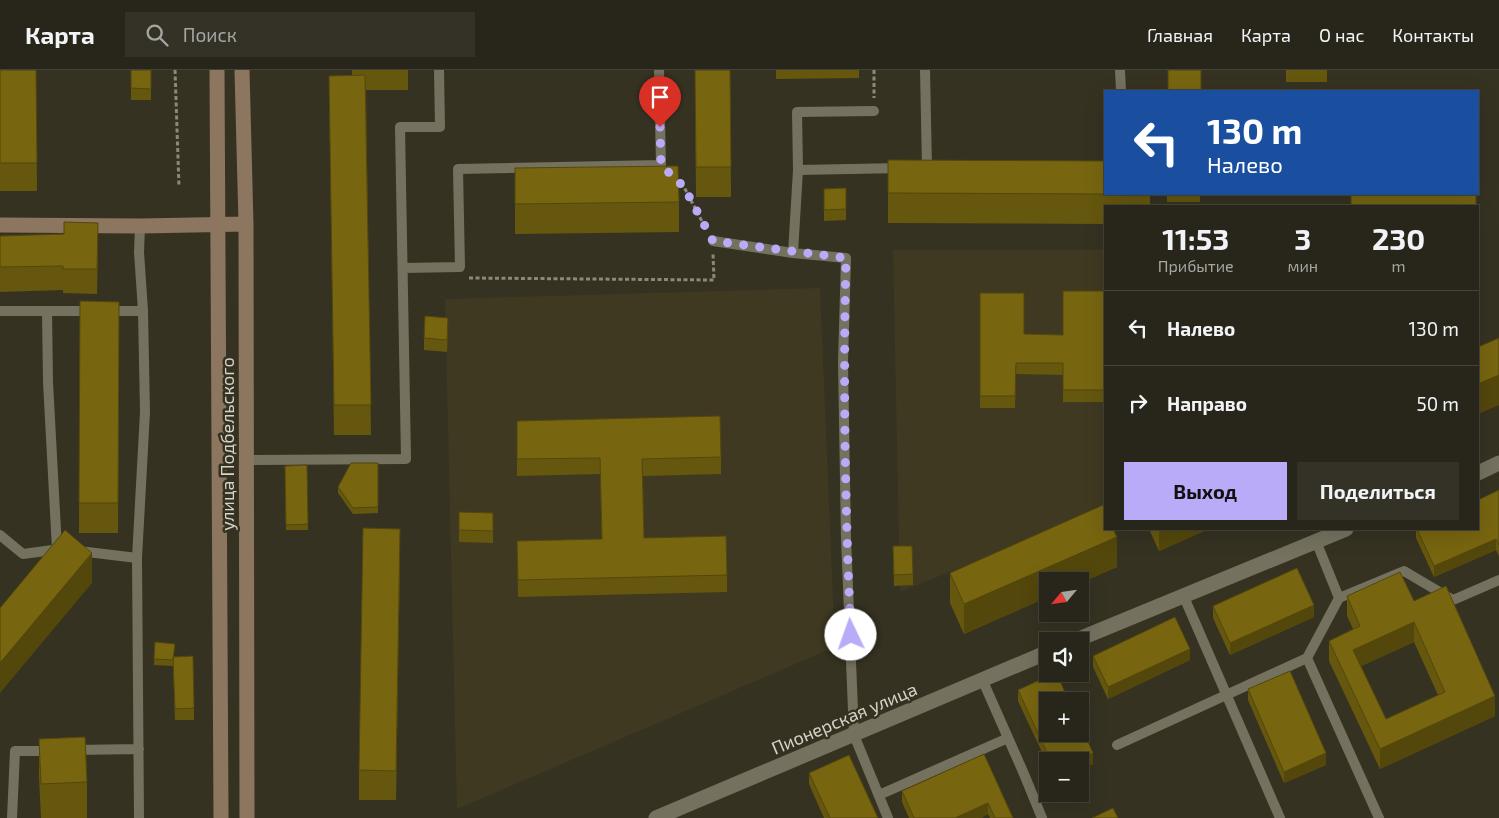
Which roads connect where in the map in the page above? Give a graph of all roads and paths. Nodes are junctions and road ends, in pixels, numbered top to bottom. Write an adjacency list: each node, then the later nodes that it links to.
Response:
1 (175, 70): 13 (path)
2 (217, 70): 14 (main road, улица Подбельского)
3 (242, 70): 15 (main road, улица Подбельского)
4 (439, 70): 21 (lane)
5 (659, 70): 11 (lane)
6 (874, 70): 10 (path)
7 (925, 70): 12 (lane)
8 (1120, 70): 9 (lane)
9 (1121, 90)
10 (874, 111): 12 (lane)
11 (661, 165): 18 (path); 20 (lane)
12 (798, 170): 19 (lane)
13 (178, 187)
14 (218, 224): 15 (main road); 17 (main road); 49 (main road, улица Подбельского)
15 (246, 224): 25 (main road, улица Подбельского)
16 (0, 225): 17 (main road)
17 (140, 226): 23 (lane)
18 (713, 241): 19 (lane); 20 (path)
19 (793, 253): 42 (lane)
20 (460, 267): 21 (lane)
21 (403, 268): 25 (lane)
22 (47, 311): 23 (lane); 24 (lane); 31 (lane)
23 (143, 311): 32 (lane)
24 (0, 312)
25 (246, 460): 50 (main road, улица Подбельского)
26 (1499, 463): 27 (street)
27 (1479, 472)
28 (1344, 530): 30 (street)
29 (0, 535): 31 (lane)
30 (1316, 541): 35 (street); 36 (lane)
31 (57, 549): 32 (lane); 33 (lane)
32 (137, 558): 45 (lane)
33 (44, 563)
34 (1499, 580): 36 (lane)
35 (1184, 597): 37 (street); 41 (lane)
36 (1340, 598): 39 (lane)
37 (1089, 635)
38 (1039, 656): 40 (street, Пионерская улица)
39 (1307, 658): 41 (lane); 55 (lane)
40 (982, 679): 42 (street, Пионерская улица); 43 (lane)
41 (1226, 694): 44 (lane); 54 (lane)
42 (854, 735): 46 (lane); 51 (street, Пионерская улица)
43 (1008, 738): 46 (lane); 53 (lane)
44 (1117, 745)
45 (139, 749): 47 (lane); 48 (lane)
46 (879, 795): 52 (lane)
47 (12, 818)
48 (139, 818)
49 (221, 818)
50 (247, 818)
51 (656, 818)
52 (888, 818)
53 (1042, 818)
54 (1280, 818)
55 (1379, 818)

